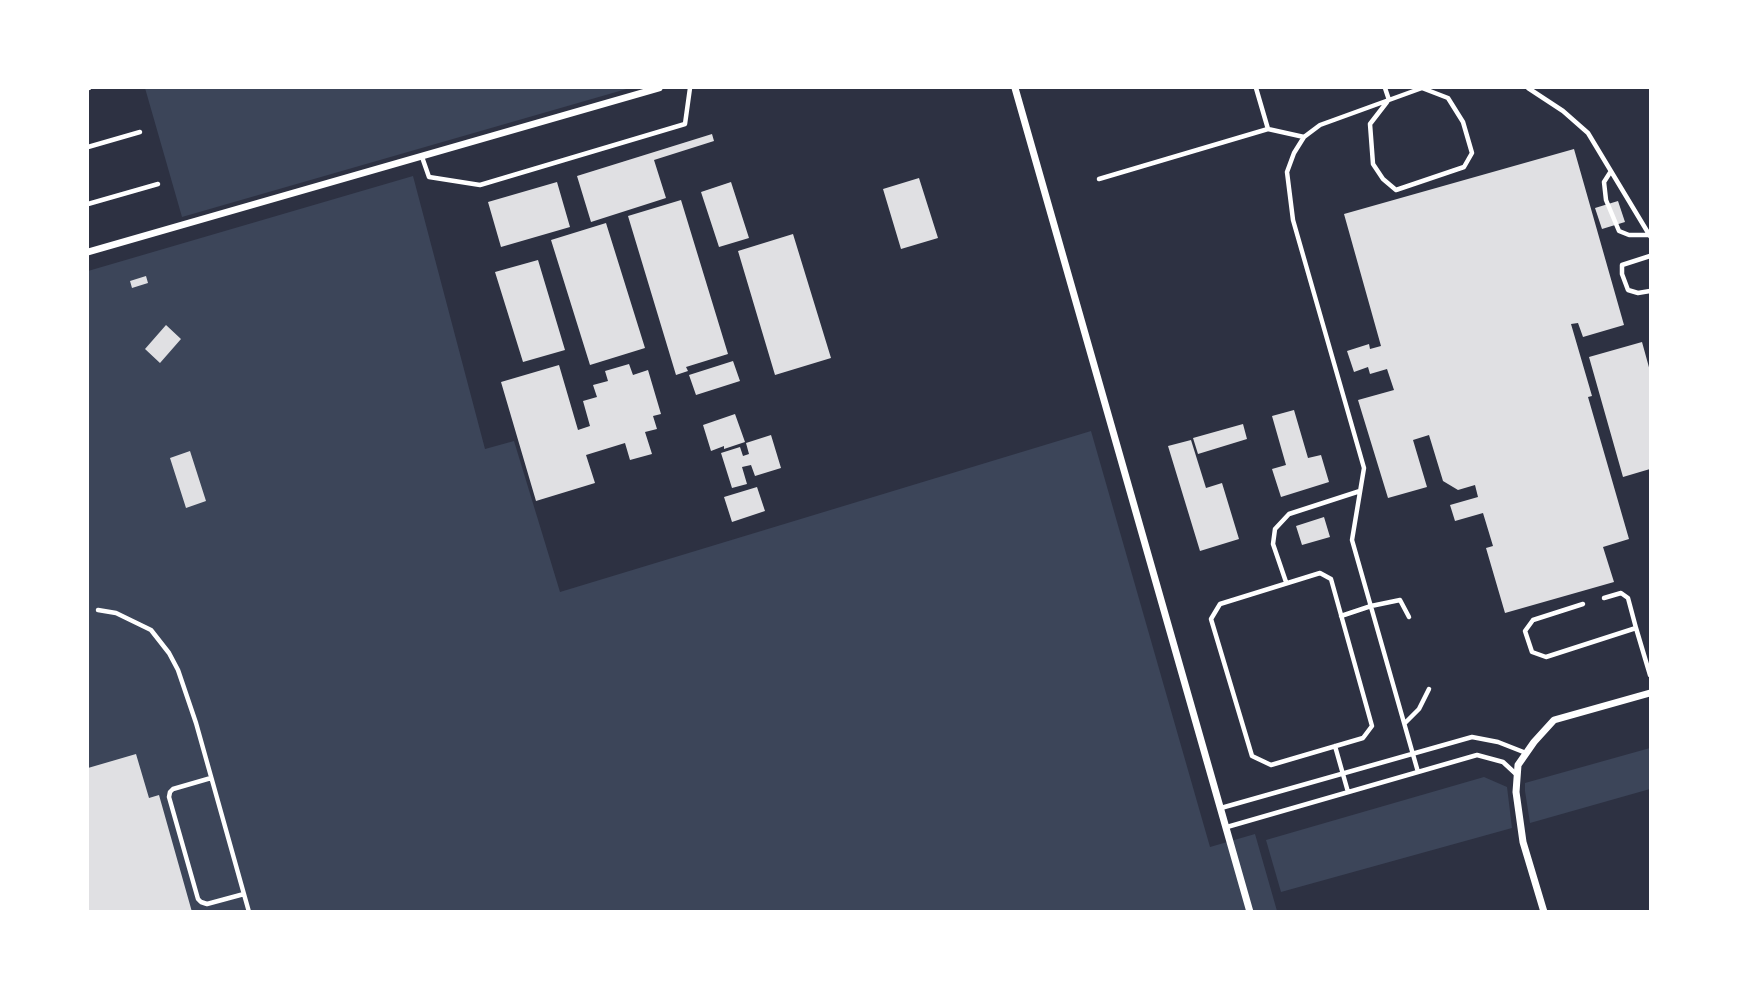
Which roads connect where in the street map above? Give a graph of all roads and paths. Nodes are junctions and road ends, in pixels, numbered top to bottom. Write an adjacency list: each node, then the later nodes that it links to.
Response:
1 (659, 88): 13 (street)
2 (690, 88): 13 (lane)
3 (1015, 88): 43 (street)
4 (1256, 88): 9 (lane)
5 (1385, 88): 8 (lane)
6 (1421, 88): 8 (lane); 8 (lane)
7 (1528, 88): 14 (lane)
8 (1389, 100): 11 (lane)
9 (1268, 129): 11 (lane); 15 (lane)
10 (140, 132): 12 (lane)
11 (1304, 137): 22 (lane)
12 (88, 147)
13 (422, 156): 19 (street)
14 (1611, 171): 18 (lane); 18 (lane)
15 (1099, 179)
16 (158, 184): 17 (lane)
17 (88, 204)
18 (1650, 235)
19 (88, 252)
20 (1650, 256): 21 (lane)
21 (1650, 291)
22 (1360, 491): 23 (lane); 26 (lane)
23 (1286, 582): 28 (lane); 35 (lane)
24 (1604, 598): 30 (lane)
25 (1583, 604): 30 (lane)
26 (1371, 606): 28 (lane); 29 (lane); 34 (lane)
27 (98, 610): 41 (lane)
28 (1342, 616): 35 (lane)
29 (1409, 617)
30 (1636, 628): 31 (lane)
31 (1650, 675)
32 (1429, 689): 34 (lane)
33 (1650, 693): 36 (street)
34 (1405, 724): 37 (lane)
35 (1335, 746): 39 (lane)
36 (1526, 753): 37 (lane); 40 (street)
37 (1413, 754): 38 (lane); 39 (lane)
38 (1418, 772): 40 (lane); 42 (lane)
39 (1343, 775): 42 (lane); 43 (lane)
40 (1517, 775): 48 (street)
41 (211, 778): 45 (lane); 45 (lane)
42 (1348, 792): 44 (lane)
43 (1221, 808): 44 (street)
44 (1226, 827): 47 (street)
45 (244, 894): 46 (lane)
46 (249, 912)
47 (1250, 912)
48 (1544, 912)

